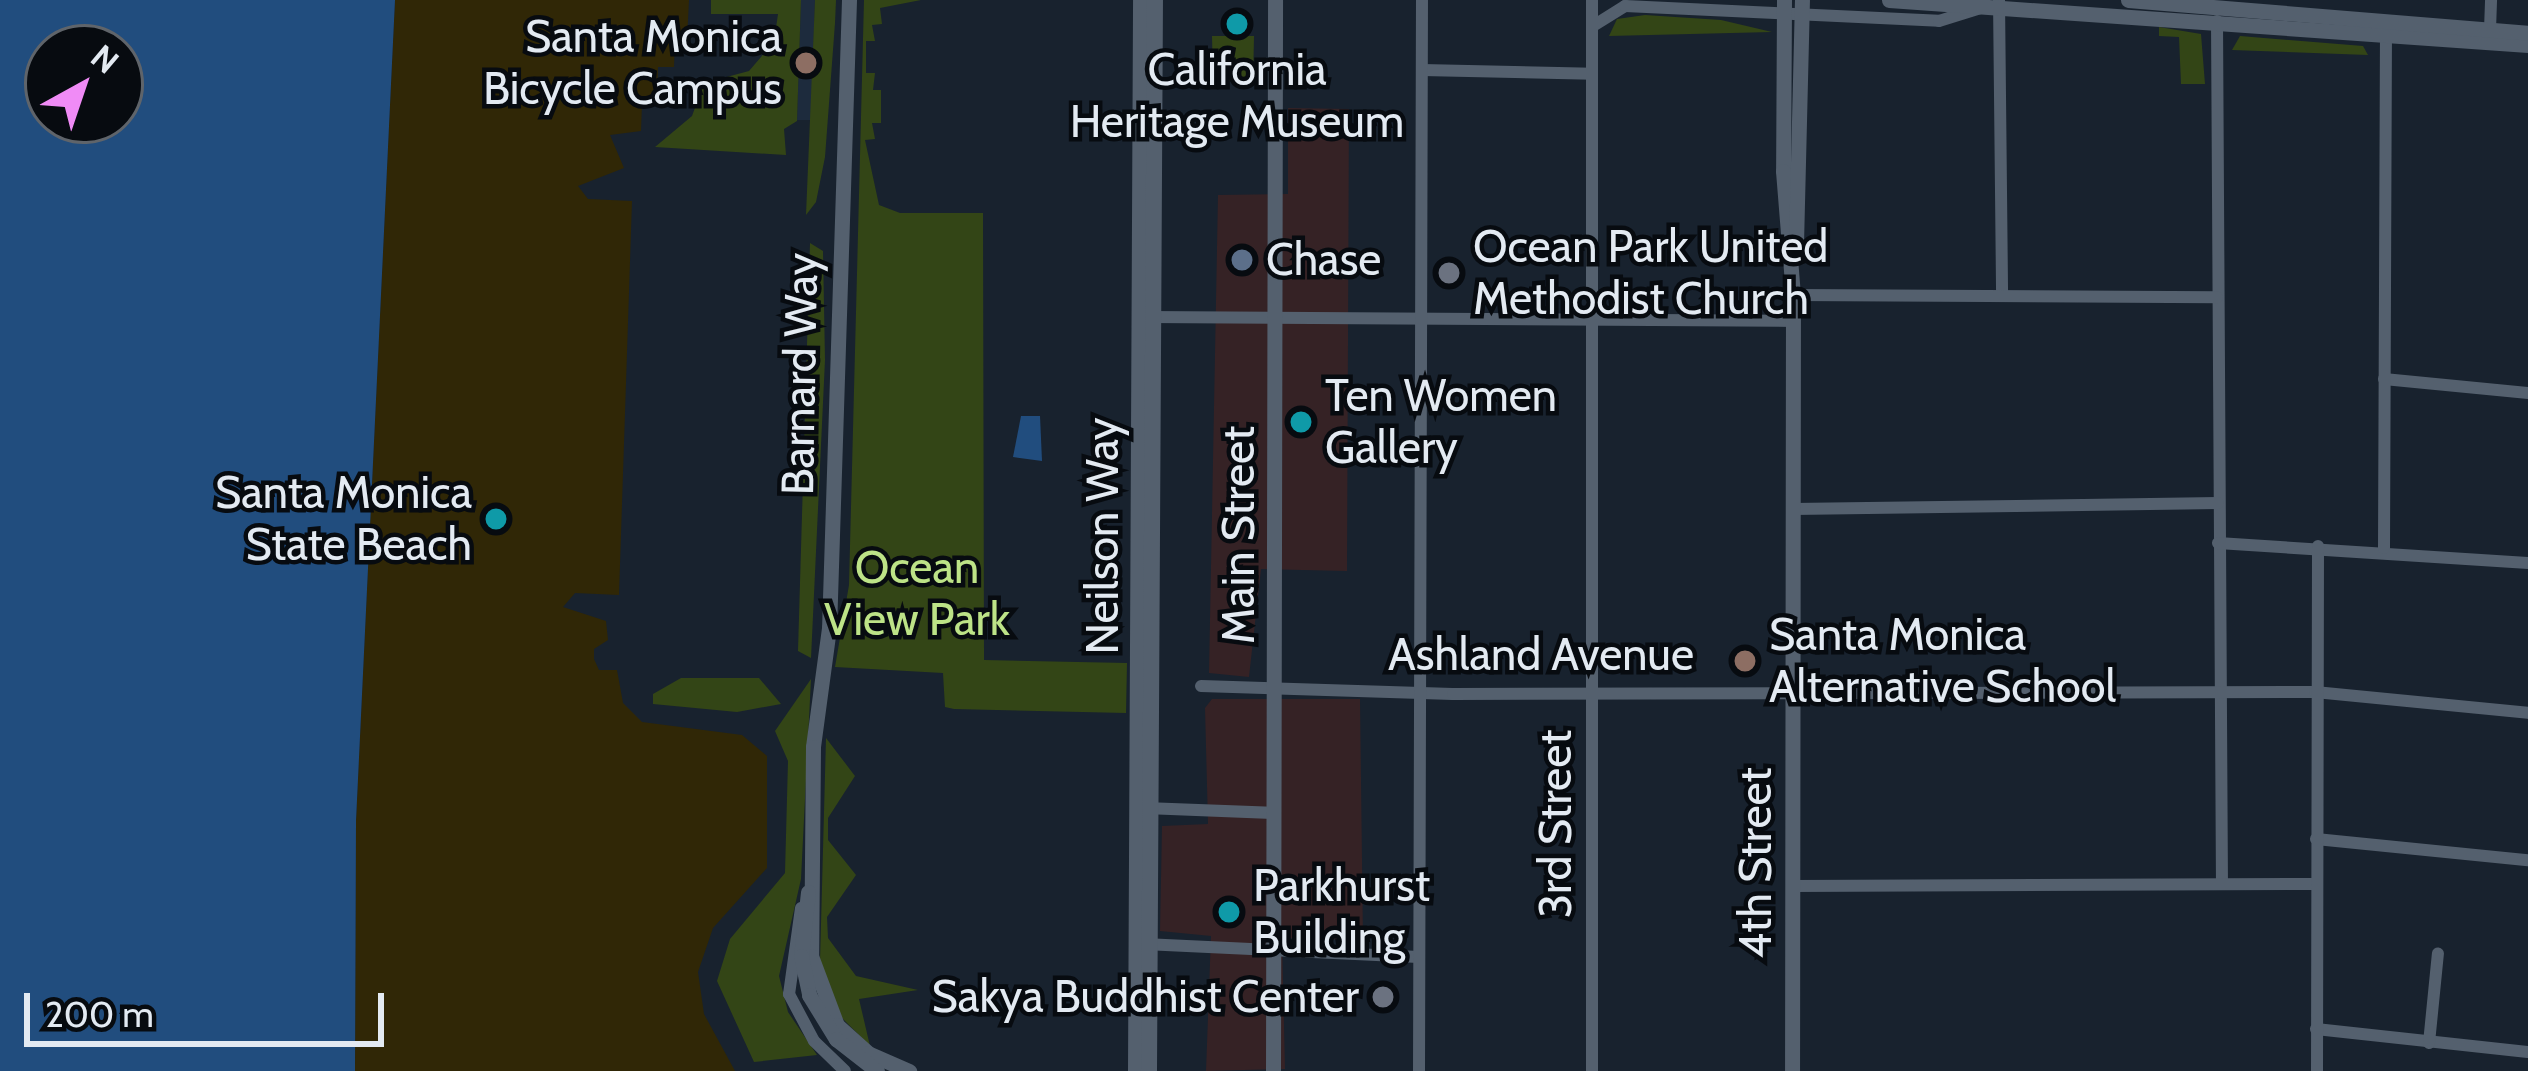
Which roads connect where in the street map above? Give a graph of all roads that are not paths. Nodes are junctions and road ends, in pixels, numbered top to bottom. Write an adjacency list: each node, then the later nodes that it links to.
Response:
1 (849, 0): 59 (street, Barnard Way)
2 (1141, 0): 31 (main road, Neilson Way)
3 (1155, 0): 31 (main road, Neilson Way)
4 (1275, 0): 32 (street, Main Street)
5 (1422, 0): 26 (street)
6 (1592, 0): 19 (street, 3rd Street)
7 (1889, 0): 11 (street)
8 (2128, 0): 14 (street)
9 (2491, 0): 20 (street)
10 (1621, 3): 12 (street); 19 (street)
11 (1996, 4): 13 (street); 14 (street); 28 (street)
12 (1784, 5): 13 (street); 29 (street, 4th Street)
13 (1802, 6): 29 (street, 4th Street)
14 (2163, 6): 16 (street); 17 (street)
15 (2282, 6): 16 (street); 18 (street); 21 (street)
16 (2250, 10): 17 (street)
17 (2217, 21): 18 (street); 25 (street)
18 (2236, 23): 23 (street); 25 (street)
19 (1593, 27): 27 (street, 3rd Street)
20 (2490, 31): 21 (street); 22 (street)
21 (2436, 32): 23 (street); 24 (street)
22 (2528, 33)
23 (2386, 34): 36 (street)
24 (2528, 45)
25 (2217, 64): 30 (street)
26 (1422, 70): 27 (street); 33 (street)
27 (1592, 74): 34 (street, 3rd Street)
28 (2002, 292): 29 (street); 30 (street)
29 (1793, 295): 35 (street, 4th Street)
30 (2217, 297): 38 (street)
31 (1146, 317): 32 (street); 52 (main road, Neilson Way)
32 (1275, 320): 33 (street); 45 (street, Main Street)
33 (1421, 320): 34 (street); 46 (street)
34 (1592, 320): 35 (street); 47 (street, 3rd Street)
35 (1793, 321): 39 (street, 4th Street)
36 (2384, 379): 37 (street); 42 (street)
37 (2528, 392)
38 (2218, 503): 39 (street); 40 (street)
39 (1793, 509): 50 (street, 4th Street)
40 (2218, 543): 41 (street); 48 (street)
41 (2318, 546): 42 (street); 49 (street)
42 (2384, 548): 43 (street)
43 (2528, 563)
44 (1202, 686): 45 (street, Ashland Avenue)
45 (1275, 688): 46 (street, Ashland Avenue); 53 (street, Main Street)
46 (1419, 691): 47 (street, Ashland Avenue); 63 (street)
47 (1591, 691): 50 (street, Ashland Avenue); 76 (street, 3rd Street)
48 (2219, 692): 49 (street, Ashland Avenue); 50 (street, Ashland Avenue); 56 (street)
49 (2315, 692): 51 (street, Ashland Avenue); 54 (street)
50 (1792, 693): 58 (street, 4th Street)
51 (2528, 713)
52 (1145, 807): 53 (street); 60 (main road, Neilson Way)
53 (1274, 813): 61 (street, Main Street)
54 (2316, 838): 55 (street); 57 (street)
55 (2528, 860)
56 (2222, 884): 57 (street); 58 (street)
57 (2315, 884): 64 (street)
58 (1792, 886): 77 (street, 4th Street)
59 (804, 900): 67 (street, Barnard Way); 70 (street, Barnard Way); 71 (street, Barnard Way)
60 (1144, 944): 61 (street); 72 (main road, Neilson Way); 73 (main road, Neilson Way)
61 (1271, 951): 63 (street); 74 (street, Main Street)
62 (2438, 953): 65 (street)
63 (1419, 957): 75 (street)
64 (2316, 1029): 65 (street); 78 (street)
65 (2429, 1043): 66 (street)
66 (2528, 1052)
67 (828, 1058): 68 (street); 69 (street, Barnard Way)
68 (818, 1071)
69 (845, 1071)
70 (877, 1071)
71 (909, 1071)
72 (1136, 1071)
73 (1149, 1071)
74 (1273, 1071)
75 (1419, 1071)
76 (1592, 1071)
77 (1792, 1071)
78 (2317, 1071)

